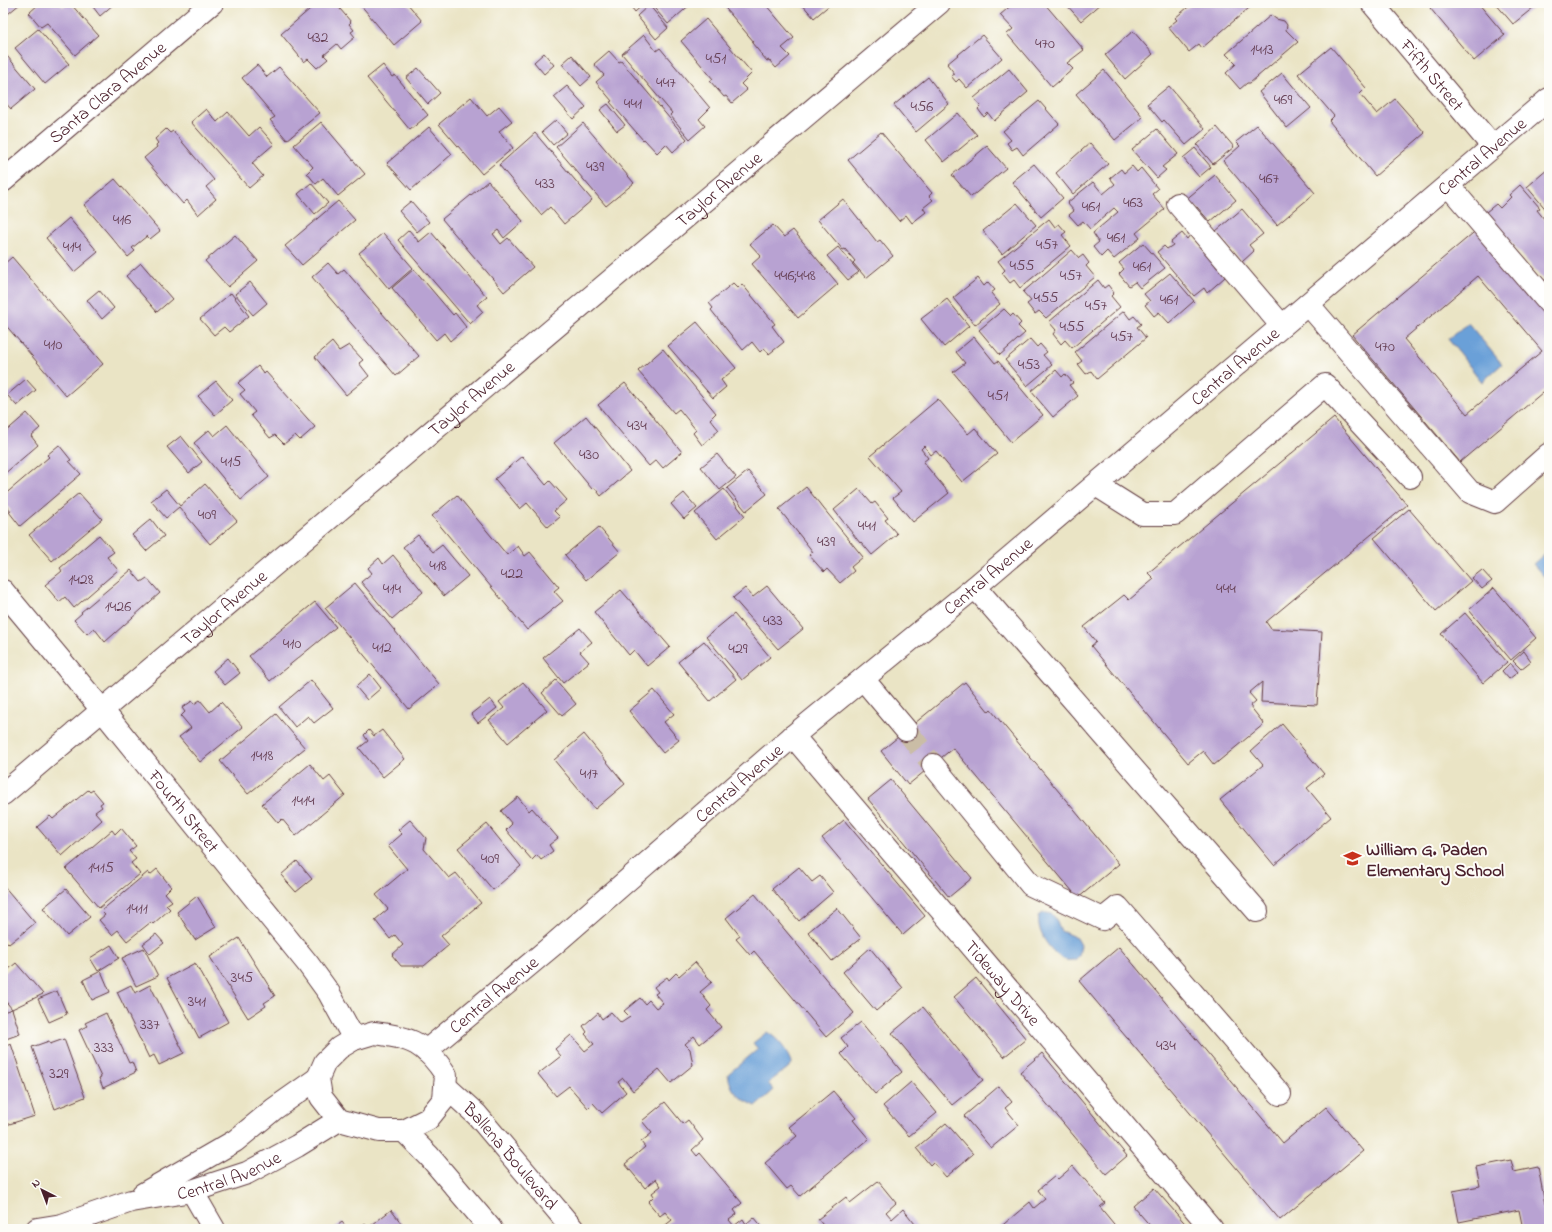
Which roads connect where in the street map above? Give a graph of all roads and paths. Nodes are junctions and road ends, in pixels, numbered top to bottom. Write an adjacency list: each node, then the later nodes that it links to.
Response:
1 (212, 3): 6 (street, Santa Clara Avenue)
2 (939, 3): 18 (street, Taylor Avenue)
3 (1372, 3): 5 (street, Fifth Street)
4 (1549, 99): 5 (street, Central Avenue)
5 (1493, 146): 7 (street, Central Avenue)
6 (3, 181)
7 (1448, 184): 9 (street); 10 (street, Central Avenue)
8 (1178, 204): 11 (street)
9 (1549, 303)
10 (1308, 304): 11 (street, Central Avenue); 12 (street)
11 (1282, 326): 14 (street, Central Avenue)
12 (1549, 454)
13 (1410, 477): 14 (street)
14 (1096, 485): 15 (street, Central Avenue)
15 (975, 587): 17 (street, Central Avenue); 23 (street)
16 (3, 591): 18 (street, Fourth Street)
17 (863, 679): 19 (street); 20 (street, Central Avenue)
18 (103, 711): 22 (street, Taylor Avenue); 24 (street, Fourth Street)
19 (906, 730)
20 (793, 736): 25 (street, Central Avenue); 37 (street, Tideway Drive)
21 (933, 765): 28 (street)
22 (3, 794)
23 (1257, 911)
24 (354, 1039): 25 (street); 26 (street)
25 (426, 1051): 27 (street)
26 (318, 1078): 29 (street); 32 (street, Central Avenue)
27 (445, 1086): 30 (street); 36 (street, Ballena Boulevard)
28 (1280, 1094)
29 (340, 1120): 30 (street); 31 (street, Central Avenue)
30 (404, 1131): 35 (street)
31 (192, 1191): 32 (street, Central Avenue); 34 (street)
32 (131, 1201): 33 (street, Central Avenue)
33 (37, 1229)
34 (214, 1229)
35 (491, 1229)
36 (573, 1229)
37 (1212, 1229)

